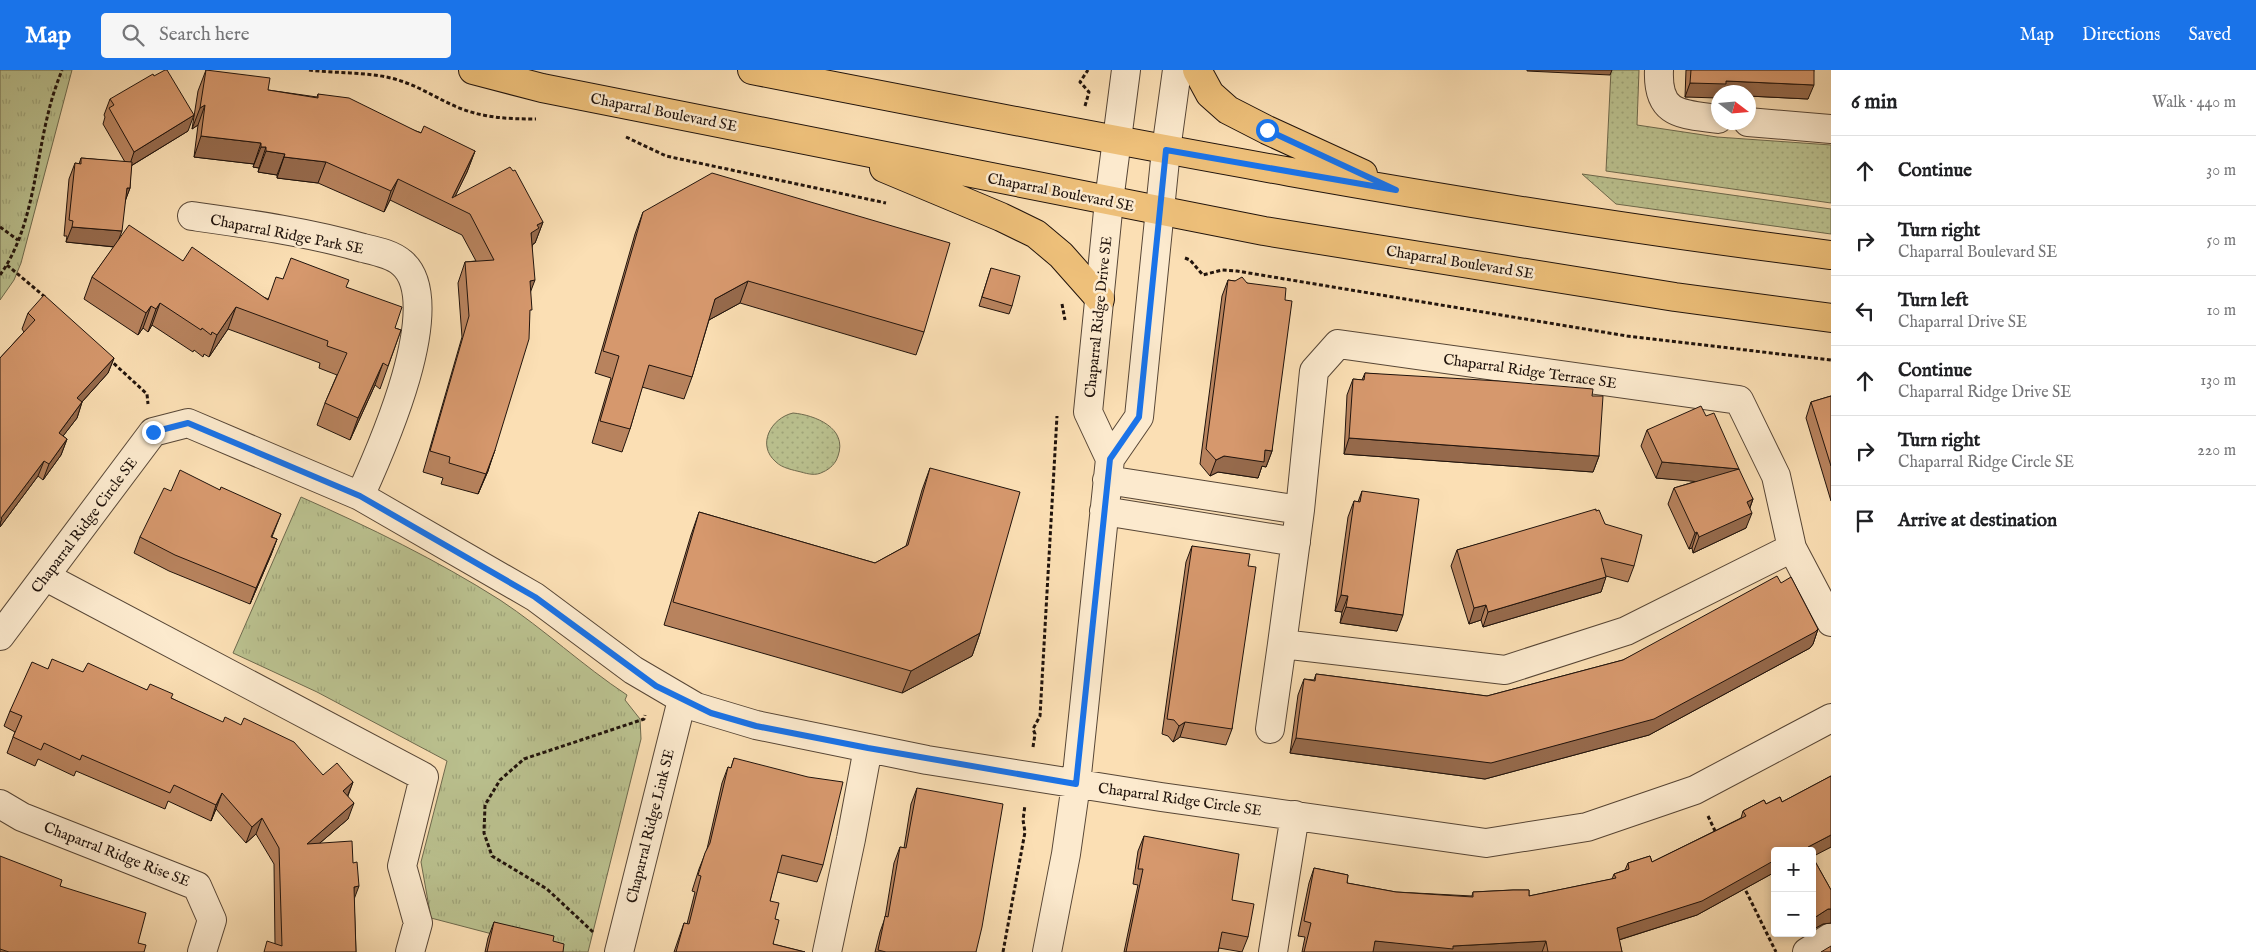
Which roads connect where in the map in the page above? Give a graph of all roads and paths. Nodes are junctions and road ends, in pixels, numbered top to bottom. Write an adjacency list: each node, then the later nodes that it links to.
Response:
1 (62, 70): 25 (path)
2 (309, 70): 12 (path)
3 (473, 70): 17 (main road, Chaparral Boulevard SE)
4 (752, 70): 16 (main road)
5 (1088, 70): 10 (path)
6 (1126, 70): 16 (street, Chaparral Ridge Drive SE)
7 (1177, 70): 18 (street)
8 (1197, 70): 19 (main road)
9 (1659, 70): 11 (street)
10 (1089, 92)
11 (1711, 118)
12 (542, 119)
13 (1756, 123): 14 (street)
14 (1831, 129)
15 (618, 133): 21 (path)
16 (1116, 142): 18 (main road); 20 (street, Chaparral Ridge Drive SE)
17 (835, 147): 20 (main road, Chaparral Boulevard SE); 30 (main road)
18 (1166, 150): 19 (main road); 22 (street)
19 (1396, 190): 26 (main road)
20 (1109, 201): 22 (main road, Chaparral Boulevard SE); 30 (street, Chaparral Ridge Drive SE)
21 (894, 205)
22 (1160, 211): 33 (main road, Chaparral Boulevard SE); 39 (street)
23 (192, 216): 40 (street, Chaparral Ridge Park SE)
24 (0, 227): 25 (path)
25 (18, 240): 28 (path)
26 (1831, 255)
27 (1190, 260): 36 (path)
28 (8, 265): 29 (path); 31 (path)
29 (0, 275)
30 (1100, 299): 39 (street, Chaparral Ridge Drive SE)
31 (49, 301)
32 (1062, 301): 34 (path)
33 (1831, 318)
34 (1065, 323)
35 (105, 354): 38 (path)
36 (1831, 360)
37 (1058, 410): 54 (path)
38 (153, 432): 40 (street, Chaparral Ridge Circle SE); 45 (street, Chaparral Ridge Circle SE)
39 (1108, 470): 41 (street); 42 (street)
40 (360, 496): 49 (street, Chaparral Ridge Circle SE)
41 (1300, 510): 43 (street, Chaparral Ridge Terrace SE); 44 (street, Chaparral Ridge Terrace SE)
42 (1104, 511): 43 (street); 55 (street)
43 (1296, 542): 48 (street, Chaparral Ridge Terrace SE)
44 (1792, 548): 46 (street, Chaparral Ridge Terrace SE); 48 (street)
45 (46, 576): 47 (street, Chaparral Ridge Circle SE); 64 (street)
46 (1831, 622)
47 (0, 636)
48 (1282, 644): 52 (street, Chaparral Ridge Terrace SE)
49 (656, 686): 50 (street, Chaparral Ridge Circle SE); 62 (path)
50 (682, 700): 53 (street, Chaparral Ridge Circle SE); 62 (street, Chaparral Ridge Link SE)
51 (1831, 718): 56 (street, Chaparral Ridge Circle SE)
52 (1270, 729)
53 (868, 748): 54 (street, Chaparral Ridge Circle SE); 65 (street)
54 (1029, 776): 55 (street, Chaparral Ridge Circle SE); 66 (path)
55 (1076, 784): 58 (street, Chaparral Ridge Circle SE); 67 (street)
56 (1695, 790): 58 (street, Chaparral Ridge Circle SE); 59 (path)
57 (0, 804): 63 (street, Chaparral Ridge Rise SE)
58 (1295, 815): 68 (street)
59 (1721, 841)
60 (1742, 884): 69 (path)
61 (1831, 937): 70 (street)
62 (620, 948)
63 (202, 952)
64 (410, 952)
65 (827, 952)
66 (1003, 952)
67 (1047, 952)
68 (1273, 952)
69 (1776, 952)
70 (1807, 952)

